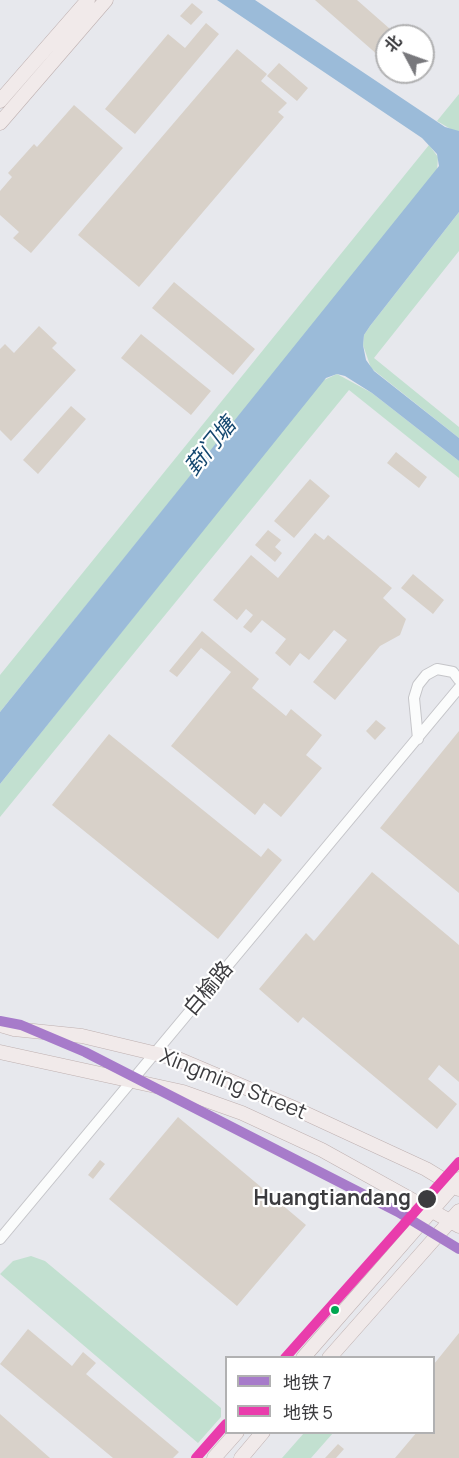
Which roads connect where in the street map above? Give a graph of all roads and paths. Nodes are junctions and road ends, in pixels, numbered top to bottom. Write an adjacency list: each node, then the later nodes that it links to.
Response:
1 (88, 0): 3 (main road)
2 (106, 0): 4 (main road)
3 (0, 102)
4 (0, 123)
5 (459, 680): 7 (street)
6 (459, 688): 7 (street, 白榆路)
7 (418, 739): 10 (street, 白榆路)
8 (0, 1025): 10 (main road, Xingming Street)
9 (0, 1052): 11 (main road, Xingming Street)
10 (155, 1054): 11 (street, 白榆路); 12 (main road, Xingming Street)
11 (133, 1080): 13 (main road, Xingming Street); 15 (street, 白榆路)
12 (457, 1184): 13 (main road)
13 (430, 1210): 14 (main road, Xingming Street); 16 (main road)
14 (456, 1220): 17 (main road)
15 (0, 1239)
16 (305, 1356)
17 (331, 1356)
18 (235, 1434): 20 (main road)
19 (261, 1434): 21 (main road)
20 (214, 1458)
21 (241, 1458)

